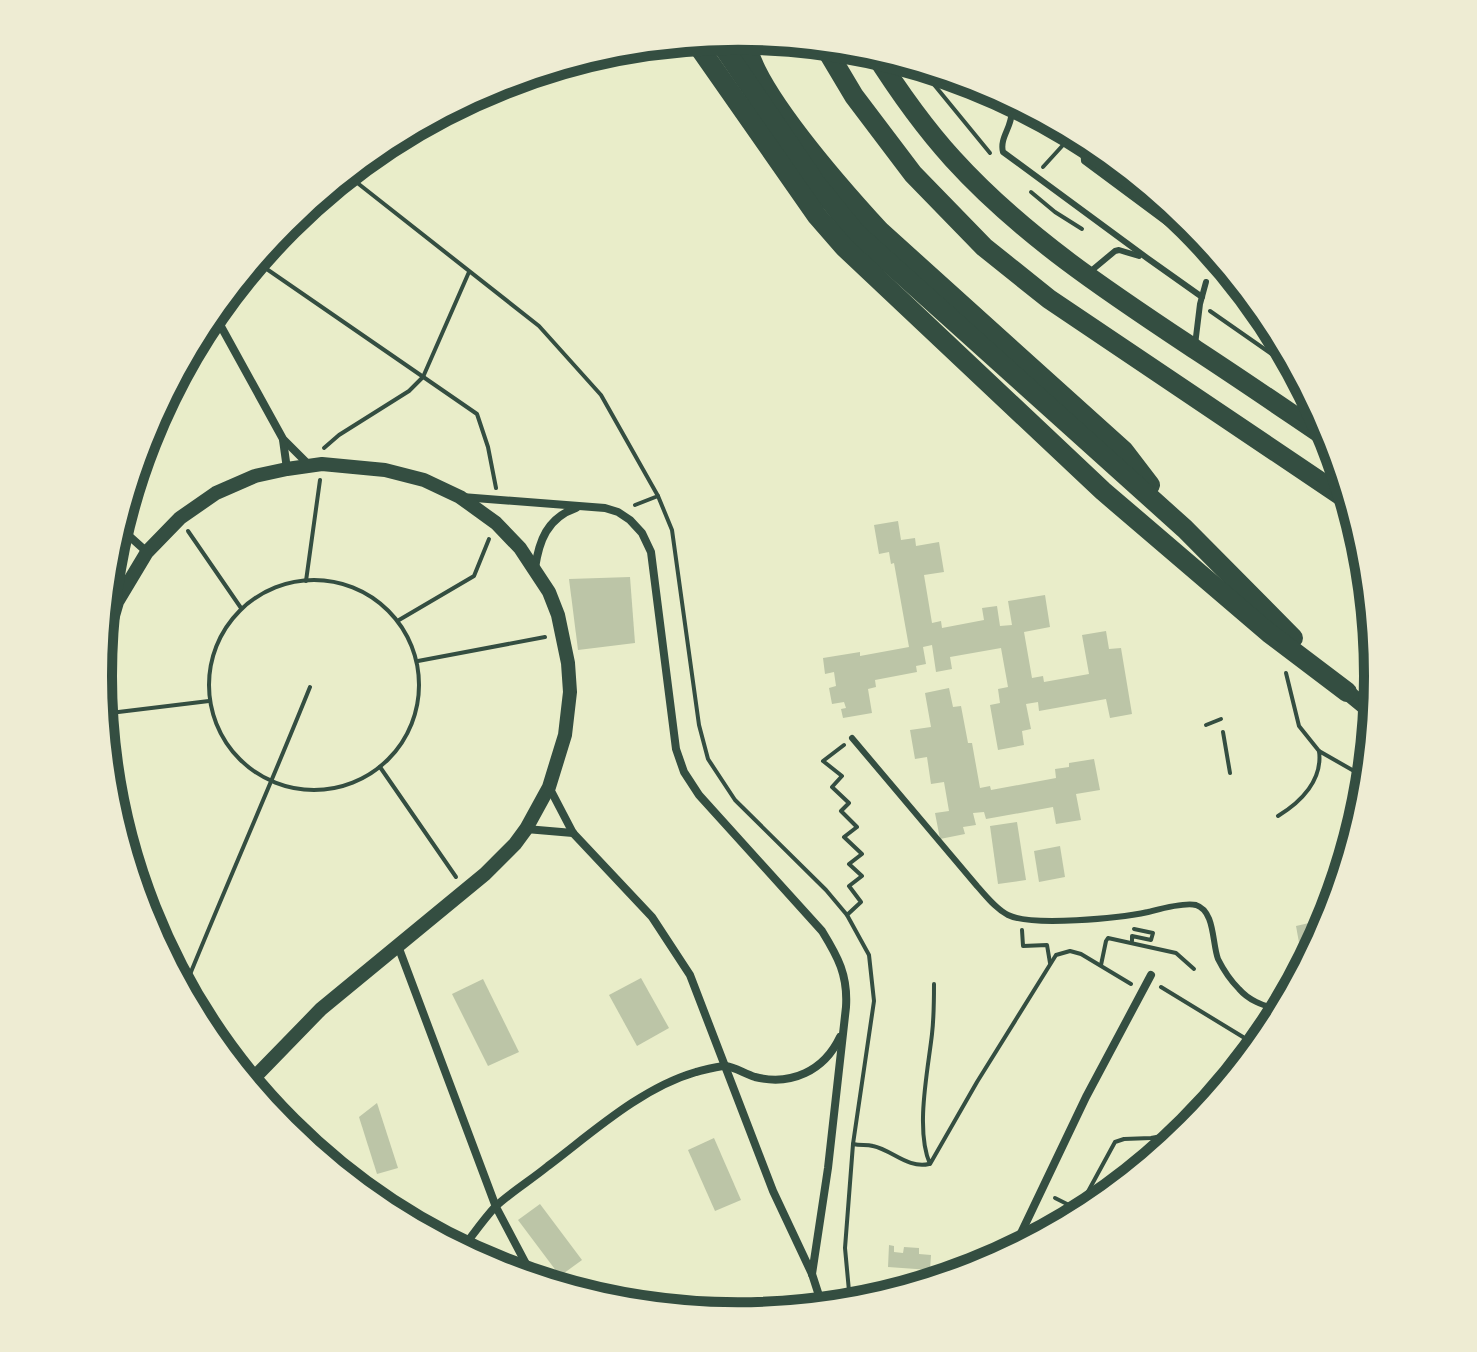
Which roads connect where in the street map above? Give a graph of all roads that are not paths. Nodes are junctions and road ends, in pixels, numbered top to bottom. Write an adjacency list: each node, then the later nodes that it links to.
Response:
1 (725, 50): 22 (highway)
2 (748, 50): 22 (highway)
3 (702, 51): 27 (highway)
4 (831, 57): 19 (highway)
5 (884, 67): 10 (highway)
6 (1011, 113): 9 (lane)
7 (1083, 154): 8 (lane)
8 (1181, 233)
9 (1147, 258): 10 (lane); 12 (lane)
10 (1085, 276): 14 (highway)
11 (1206, 282): 12 (lane)
12 (1202, 297): 14 (lane)
13 (219, 326): 16 (street)
14 (1194, 349): 15 (highway)
15 (1314, 429)
16 (283, 439): 17 (street); 18 (street)
17 (316, 465): 18 (street); 20 (street)
18 (287, 469): 24 (street)
19 (1336, 492)
20 (460, 497): 21 (street); 25 (street)
21 (584, 506): 25 (street); 36 (street)
22 (1185, 529): 27 (highway)
23 (129, 536): 24 (street)
24 (147, 552): 26 (street)
25 (535, 568): 30 (street)
26 (117, 602)
27 (1347, 692): 28 (main road)
28 (1363, 705)
29 (852, 738): 35 (lane)
30 (549, 787): 31 (street); 32 (street)
31 (526, 829): 32 (street); 33 (street)
32 (573, 833): 37 (street)
33 (398, 945): 38 (street); 39 (street)
34 (1151, 975): 40 (street)
35 (1269, 1007)
36 (843, 1029): 37 (street); 43 (street)
37 (726, 1066): 39 (street); 43 (street)
38 (257, 1075)
39 (496, 1207): 41 (street); 42 (street)
40 (1020, 1234)
41 (469, 1240)
42 (527, 1265)
43 (812, 1274): 44 (street)
44 (819, 1297)

